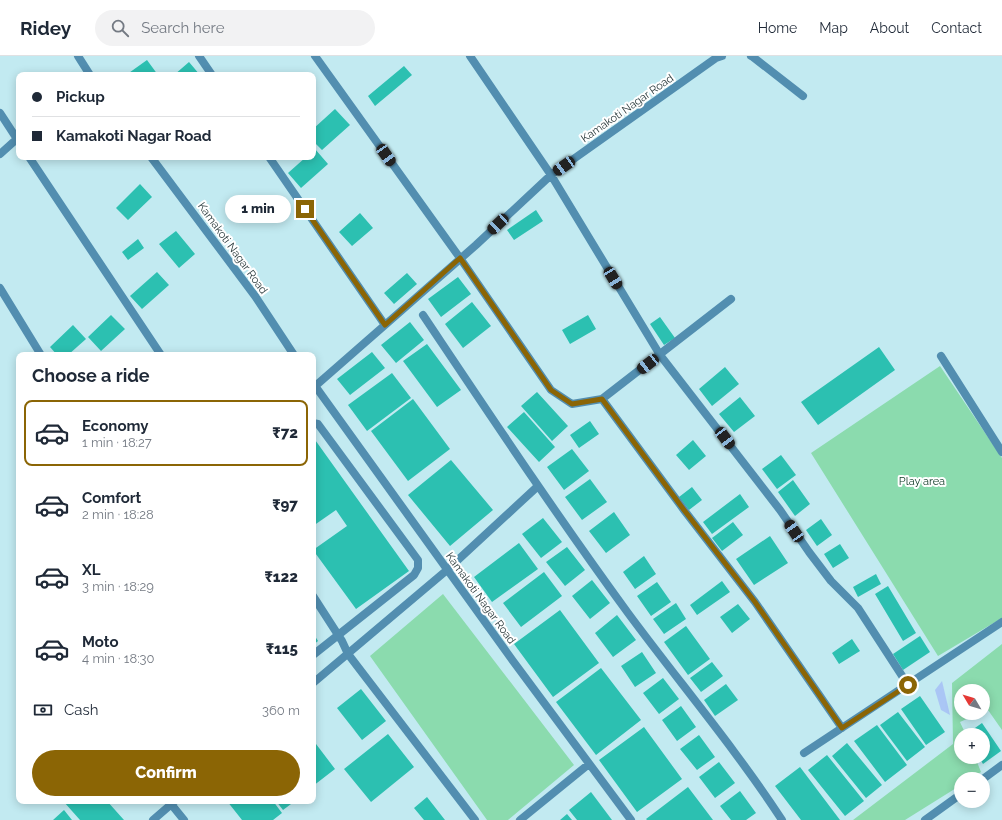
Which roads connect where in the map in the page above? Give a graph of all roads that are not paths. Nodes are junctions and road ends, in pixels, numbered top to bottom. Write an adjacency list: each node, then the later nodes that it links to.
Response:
1 (78, 56): 7 (street)
2 (199, 56): 8 (street)
3 (315, 56): 18 (street)
4 (470, 56): 17 (street)
5 (722, 56): 17 (street, Kamakoti Nagar Road)
6 (751, 56): 9 (street)
7 (88, 72)
8 (210, 72)
9 (803, 96)
10 (0, 113): 11 (street)
11 (16, 136)
12 (16, 141): 13 (street)
13 (0, 154)
14 (31, 160): 24 (street)
15 (153, 160): 25 (street, Kamakoti Nagar Road)
16 (271, 160): 22 (street)
17 (551, 175): 18 (street, Kamakoti Nagar Road); 26 (street)
18 (460, 258): 22 (street, Kamakoti Nagar Road); 30 (street)
19 (0, 288): 23 (street)
20 (731, 300): 26 (street)
21 (423, 315): 33 (street)
22 (385, 325): 28 (street, Kamakoti Nagar Road)
23 (39, 352)
24 (159, 352)
25 (292, 352)
26 (660, 354): 30 (street); 41 (street)
27 (941, 356): 32 (street)
28 (316, 384)
29 (316, 389): 34 (street, Kamakoti Nagar Road)
30 (602, 399): 42 (street)
31 (316, 424): 37 (street)
32 (1002, 452)
33 (538, 486): 34 (street); 55 (street)
34 (447, 570): 39 (street); 44 (street, Kamakoti Nagar Road)
35 (316, 601): 37 (street)
36 (1002, 622): 41 (street)
37 (338, 635): 38 (street); 39 (street)
38 (316, 653)
39 (348, 654): 40 (street); 52 (street)
40 (316, 681)
41 (908, 685): 42 (street)
42 (842, 728): 43 (street)
43 (804, 753)
44 (589, 764): 53 (street); 54 (street, Kamakoti Nagar Road)
45 (1002, 765): 46 (street)
46 (990, 773)
47 (954, 799): 56 (street)
48 (172, 804): 50 (street)
49 (174, 804): 51 (street)
50 (153, 820)
51 (184, 820)
52 (475, 820)
53 (520, 820)
54 (631, 820)
55 (782, 820)
56 (925, 820)

